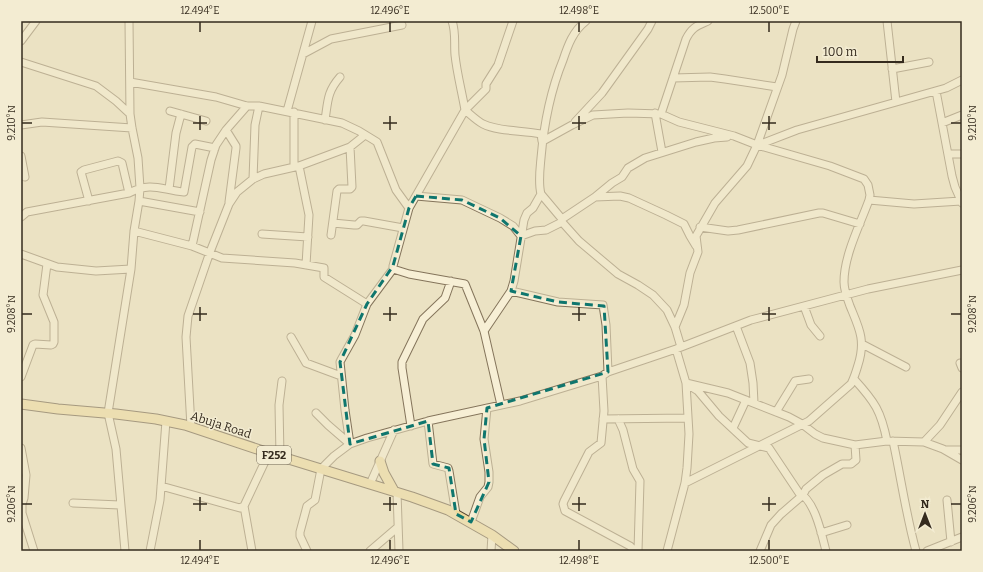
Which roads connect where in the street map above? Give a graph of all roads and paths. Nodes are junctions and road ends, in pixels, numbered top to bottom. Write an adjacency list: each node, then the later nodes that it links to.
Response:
1 (36, 21): 12 (street)
2 (129, 21): 20 (street)
3 (312, 21): 13 (street)
4 (452, 21): 26 (street)
5 (513, 21): 26 (street)
6 (586, 21): 42 (street)
7 (652, 21): 36 (street)
8 (708, 21): 18 (street)
9 (796, 21): 21 (street)
10 (887, 21): 16 (street)
11 (402, 25): 13 (street)
12 (21, 41)
13 (304, 54): 28 (street)
14 (21, 62): 29 (street)
15 (929, 62): 16 (street)
16 (892, 69): 23 (street)
17 (340, 76): 33 (street)
18 (674, 78): 21 (street); 31 (street)
19 (962, 80): 22 (street)
20 (130, 82): 24 (street); 29 (street)
21 (777, 87): 43 (street)
22 (936, 91): 23 (street); 35 (street)
23 (896, 102): 43 (street)
24 (247, 106): 25 (street); 39 (street)
25 (259, 106): 28 (street); 52 (street)
26 (465, 110): 42 (street); 57 (street)
27 (170, 111): 30 (street)
28 (290, 112): 33 (street); 50 (street)
29 (130, 114): 38 (street)
30 (181, 114): 34 (street); 54 (street)
31 (658, 114): 36 (street); 41 (street); 46 (street)
32 (962, 115): 35 (street)
33 (325, 120): 40 (street)
34 (206, 121)
35 (942, 123): 47 (street)
36 (572, 125): 42 (street)
37 (21, 126): 38 (street)
38 (132, 128): 53 (street)
39 (226, 130): 45 (street); 63 (street)
40 (365, 135): 44 (street); 64 (street)
41 (734, 136): 43 (street); 46 (street)
42 (543, 141): 56 (street)
43 (758, 145): 59 (street); 70 (street)
44 (350, 147): 50 (street); 68 (street)
45 (215, 148): 54 (street); 65 (street)
46 (662, 152): 58 (street)
47 (948, 154): 48 (street); 62 (street)
48 (962, 154)
49 (21, 156): 51 (street)
50 (296, 167): 52 (street); 76 (street)
51 (25, 177)
52 (252, 179): 63 (street)
53 (140, 188): 54 (street); 55 (street); 61 (street)
54 (169, 189)
55 (129, 193): 60 (street); 60 (street)
56 (541, 194): 67 (street); 75 (street)
57 (416, 196): 64 (street); 75 (street)
58 (596, 197): 67 (street); 78 (street)
59 (869, 200): 62 (street); 69 (street)
60 (89, 201): 66 (street)
61 (139, 201): 65 (street); 72 (street)
62 (961, 202)
63 (229, 204): 79 (street)
64 (409, 208): 71 (street)
65 (200, 212): 77 (street)
66 (21, 217)
67 (562, 221): 75 (street); 92 (street)
68 (333, 223): 71 (street); 74 (street)
69 (860, 224): 70 (street); 88 (street)
70 (700, 227): 78 (street)
71 (403, 228): 84 (street)
72 (134, 231): 77 (street); 83 (street)
73 (262, 234): 76 (street)
74 (331, 235)
75 (522, 236): 87 (street)
76 (308, 237): 82 (street)
77 (192, 246): 79 (street)
78 (697, 247): 92 (street)
79 (210, 252): 82 (street); 124 (street)
80 (21, 254): 81 (street)
81 (47, 264): 83 (street); 101 (street)
82 (306, 265): 89 (street)
83 (131, 269): 115 (street)
84 (393, 269): 86 (street); 89 (street)
85 (962, 270): 88 (street)
86 (451, 281): 93 (street); 123 (street)
87 (511, 291): 93 (street); 99 (street)
88 (846, 295): 90 (street); 96 (street)
89 (367, 304): 100 (street)
90 (804, 306): 91 (street); 94 (street)
91 (736, 326): 97 (street); 108 (street)
92 (675, 327): 97 (street)
93 (484, 331): 110 (street)
94 (820, 336)
95 (291, 337): 100 (street)
96 (862, 344): 98 (street); 103 (street)
97 (678, 348): 99 (street); 105 (street)
98 (906, 367)
99 (605, 374): 110 (street); 118 (street)
100 (341, 376): 129 (street)
101 (21, 377)
102 (809, 379): 114 (street)
103 (854, 379): 122 (street); 127 (street)
104 (282, 381): 136 (street)
105 (686, 383): 107 (street); 117 (street); 125 (street)
106 (962, 392): 128 (street)
107 (746, 400): 108 (street); 125 (street)
108 (754, 403): 114 (street)
109 (21, 404): 113 (main road, Abuja Road / F252)
110 (502, 405): 112 (street)
111 (21, 408): 113 (main road)
112 (487, 408): 121 (street); 151 (street)
113 (58, 410): 115 (main road, Abuja Road / F252)
114 (776, 412): 122 (street)
115 (108, 413): 120 (main road, Abuja Road / F252); 148 (street)
116 (316, 413): 129 (street)
117 (688, 418): 119 (street); 140 (street)
118 (603, 419): 119 (street); 167 (street)
119 (618, 419): 167 (street)
120 (166, 421): 124 (main road, Abuja Road / F252); 142 (street)
121 (428, 421): 123 (street); 150 (street)
122 (802, 424): 130 (street); 131 (street)
123 (411, 426): 126 (street)
124 (191, 427): 135 (main road, Abuja Road / F252)
125 (733, 428): 130 (street)
126 (394, 430): 129 (street); 138 (street)
127 (890, 441): 128 (street); 131 (street); 171 (street)
128 (924, 442): 133 (street)
129 (350, 444): 139 (street)
130 (759, 445): 140 (street); 144 (street)
131 (854, 445): 144 (street)
132 (21, 448): 147 (street)
133 (943, 449): 134 (street); 137 (street)
134 (962, 450)
135 (269, 453): 136 (main road, Abuja Road / F252); 149 (street)
136 (280, 456): 139 (main road, Abuja Road / F252)
137 (962, 460)
138 (380, 461): 141 (street); 143 (main road)
139 (320, 469): 141 (main road, Abuja Road / F252); 162 (street)
140 (685, 483): 168 (street)
141 (370, 484): 143 (main road, Abuja Road / F252)
142 (161, 486): 149 (street); 160 (street)
143 (395, 492): 150 (main road, Abuja Road / F252); 153 (street)
144 (803, 495): 154 (street); 169 (street)
145 (947, 500): 157 (street)
146 (73, 503): 148 (street)
147 (21, 504): 158 (street)
148 (120, 505): 159 (street)
149 (244, 506): 161 (street)
150 (456, 514): 151 (main road, Abuja Road / F252)
151 (471, 522): 155 (main road, Abuja Road / F252)
152 (847, 525): 154 (street)
153 (398, 527): 163 (street); 164 (street)
154 (821, 533): 170 (street)
155 (492, 535): 165 (street); 166 (main road, Abuja Road / F252)
156 (962, 538): 157 (street)
157 (951, 542): 172 (street)
158 (34, 551)
159 (125, 551)
160 (150, 551)
161 (252, 551)
162 (307, 551)
163 (370, 551)
164 (399, 551)
165 (491, 551)
166 (514, 551)
167 (637, 551)
168 (668, 551)
169 (760, 551)
170 (826, 551)
171 (916, 551)
172 (927, 551)

